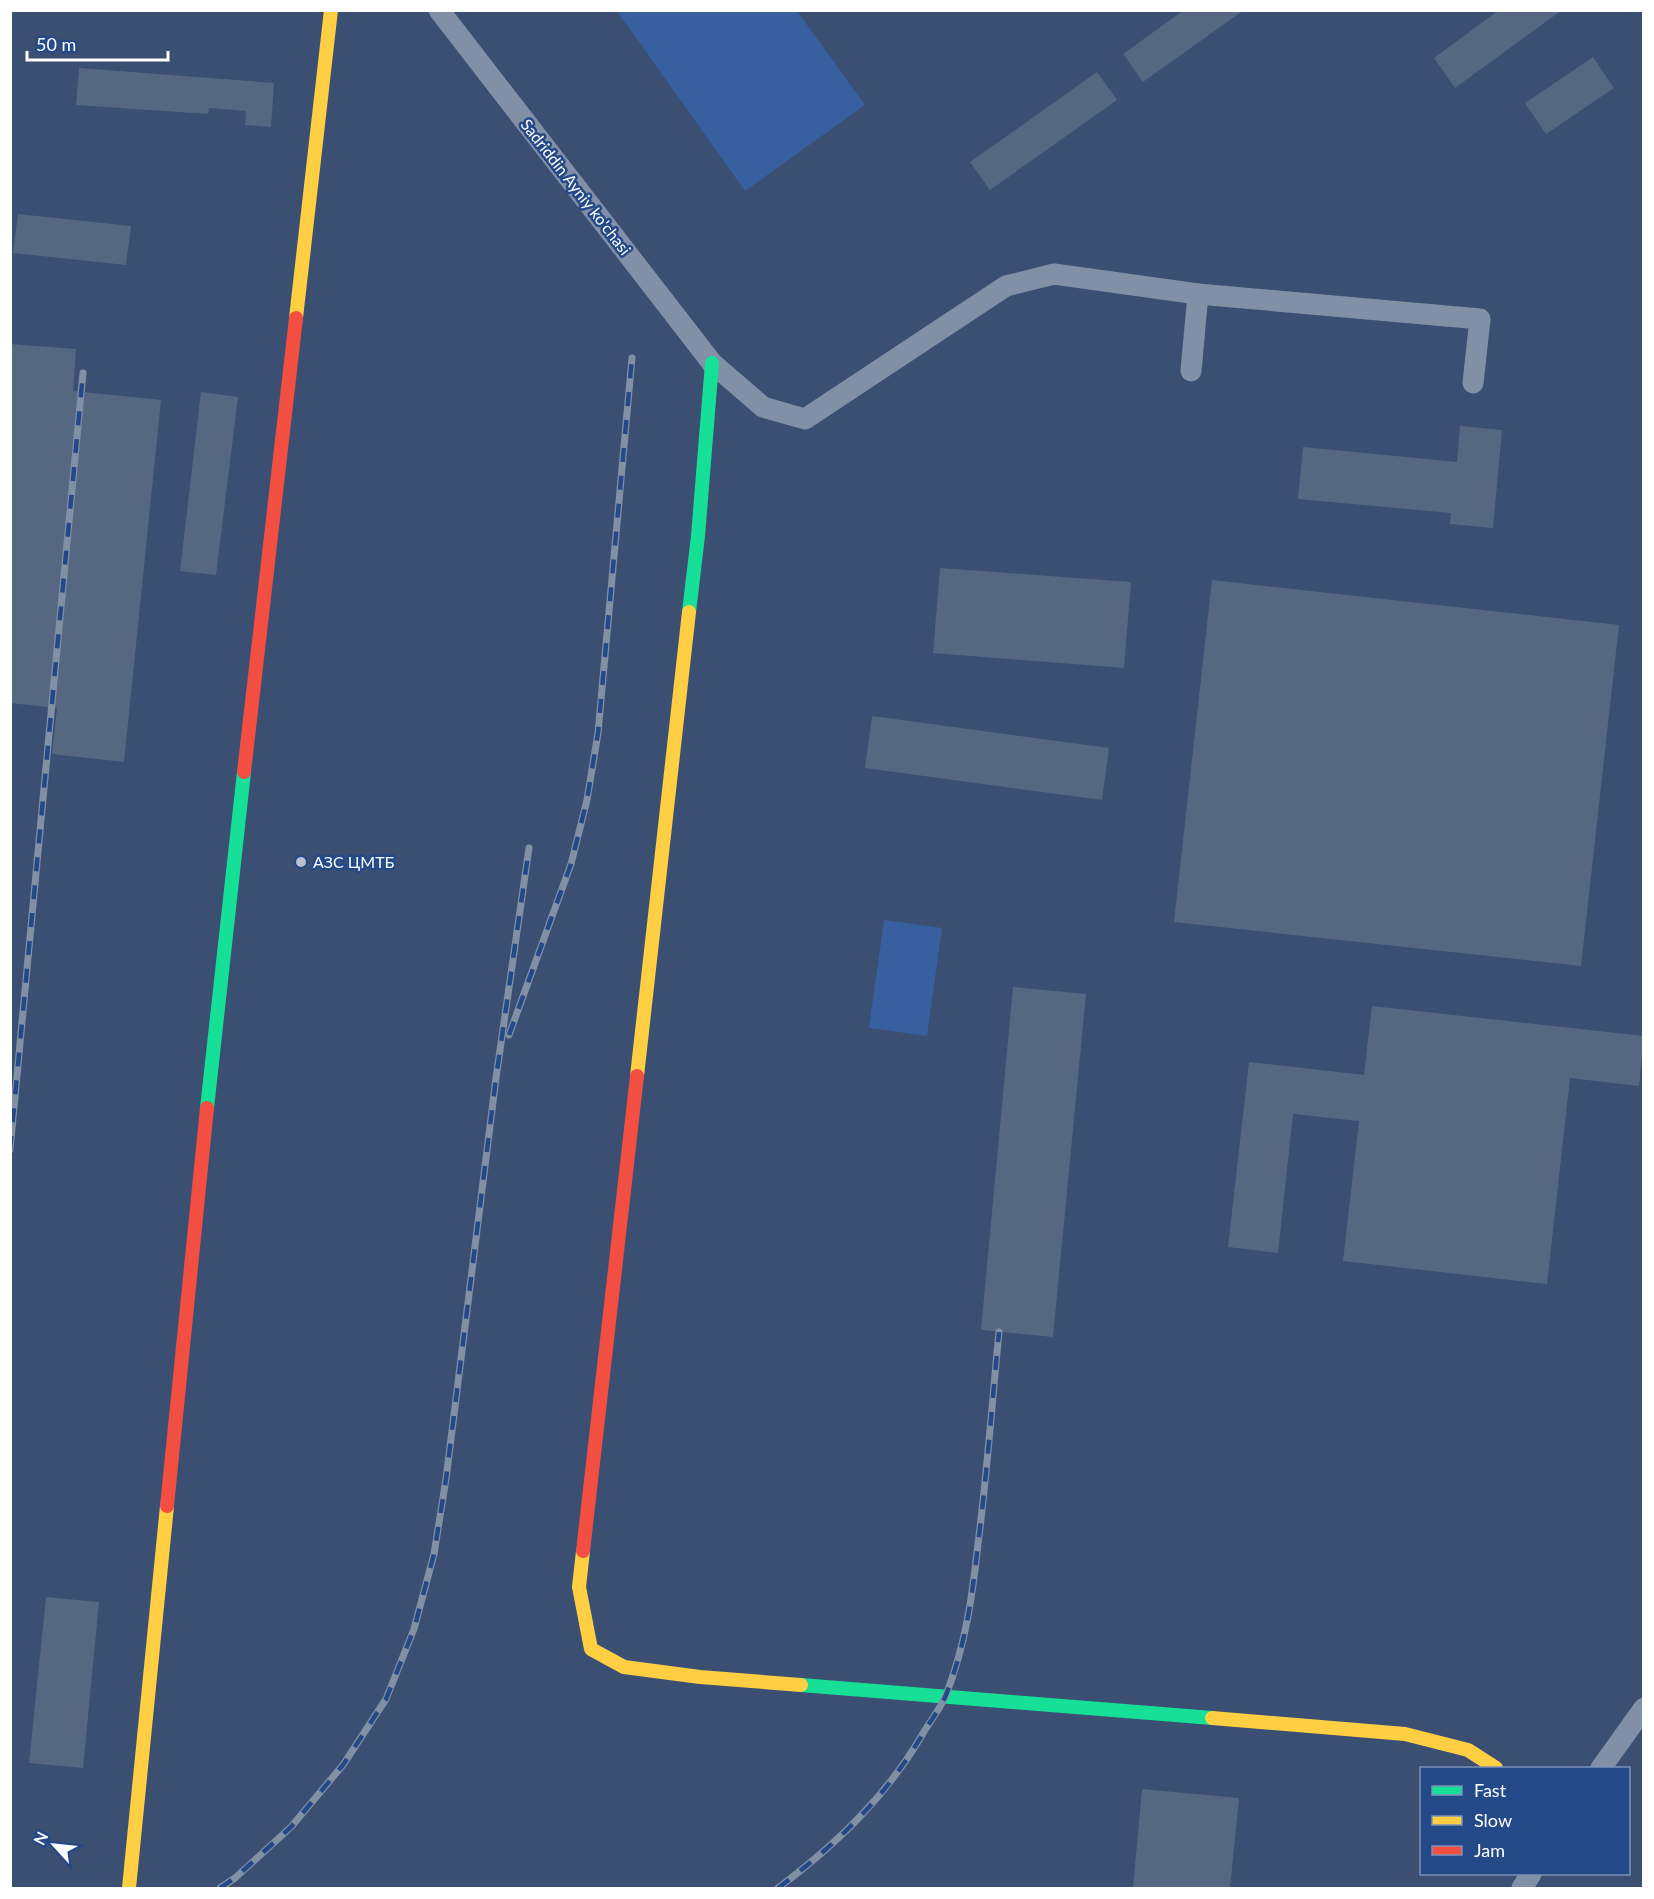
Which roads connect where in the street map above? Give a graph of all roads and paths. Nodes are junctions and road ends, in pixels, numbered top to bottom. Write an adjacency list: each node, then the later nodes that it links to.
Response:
1 (331, 10): 11 (street)
2 (439, 10): 4 (street, Sadriddin Ayniy ko'chasi)
3 (1198, 294): 4 (street, Sadriddin Ayniy ko'chasi); 5 (street); 6 (street, Sadriddin Ayniy ko'chasi)
4 (712, 363): 8 (street)
5 (1191, 371)
6 (1473, 383)
7 (1644, 1708): 9 (street)
8 (1495, 1767)
9 (1602, 1767)
10 (1530, 1875): 12 (street)
11 (129, 1888)
12 (1522, 1888)

